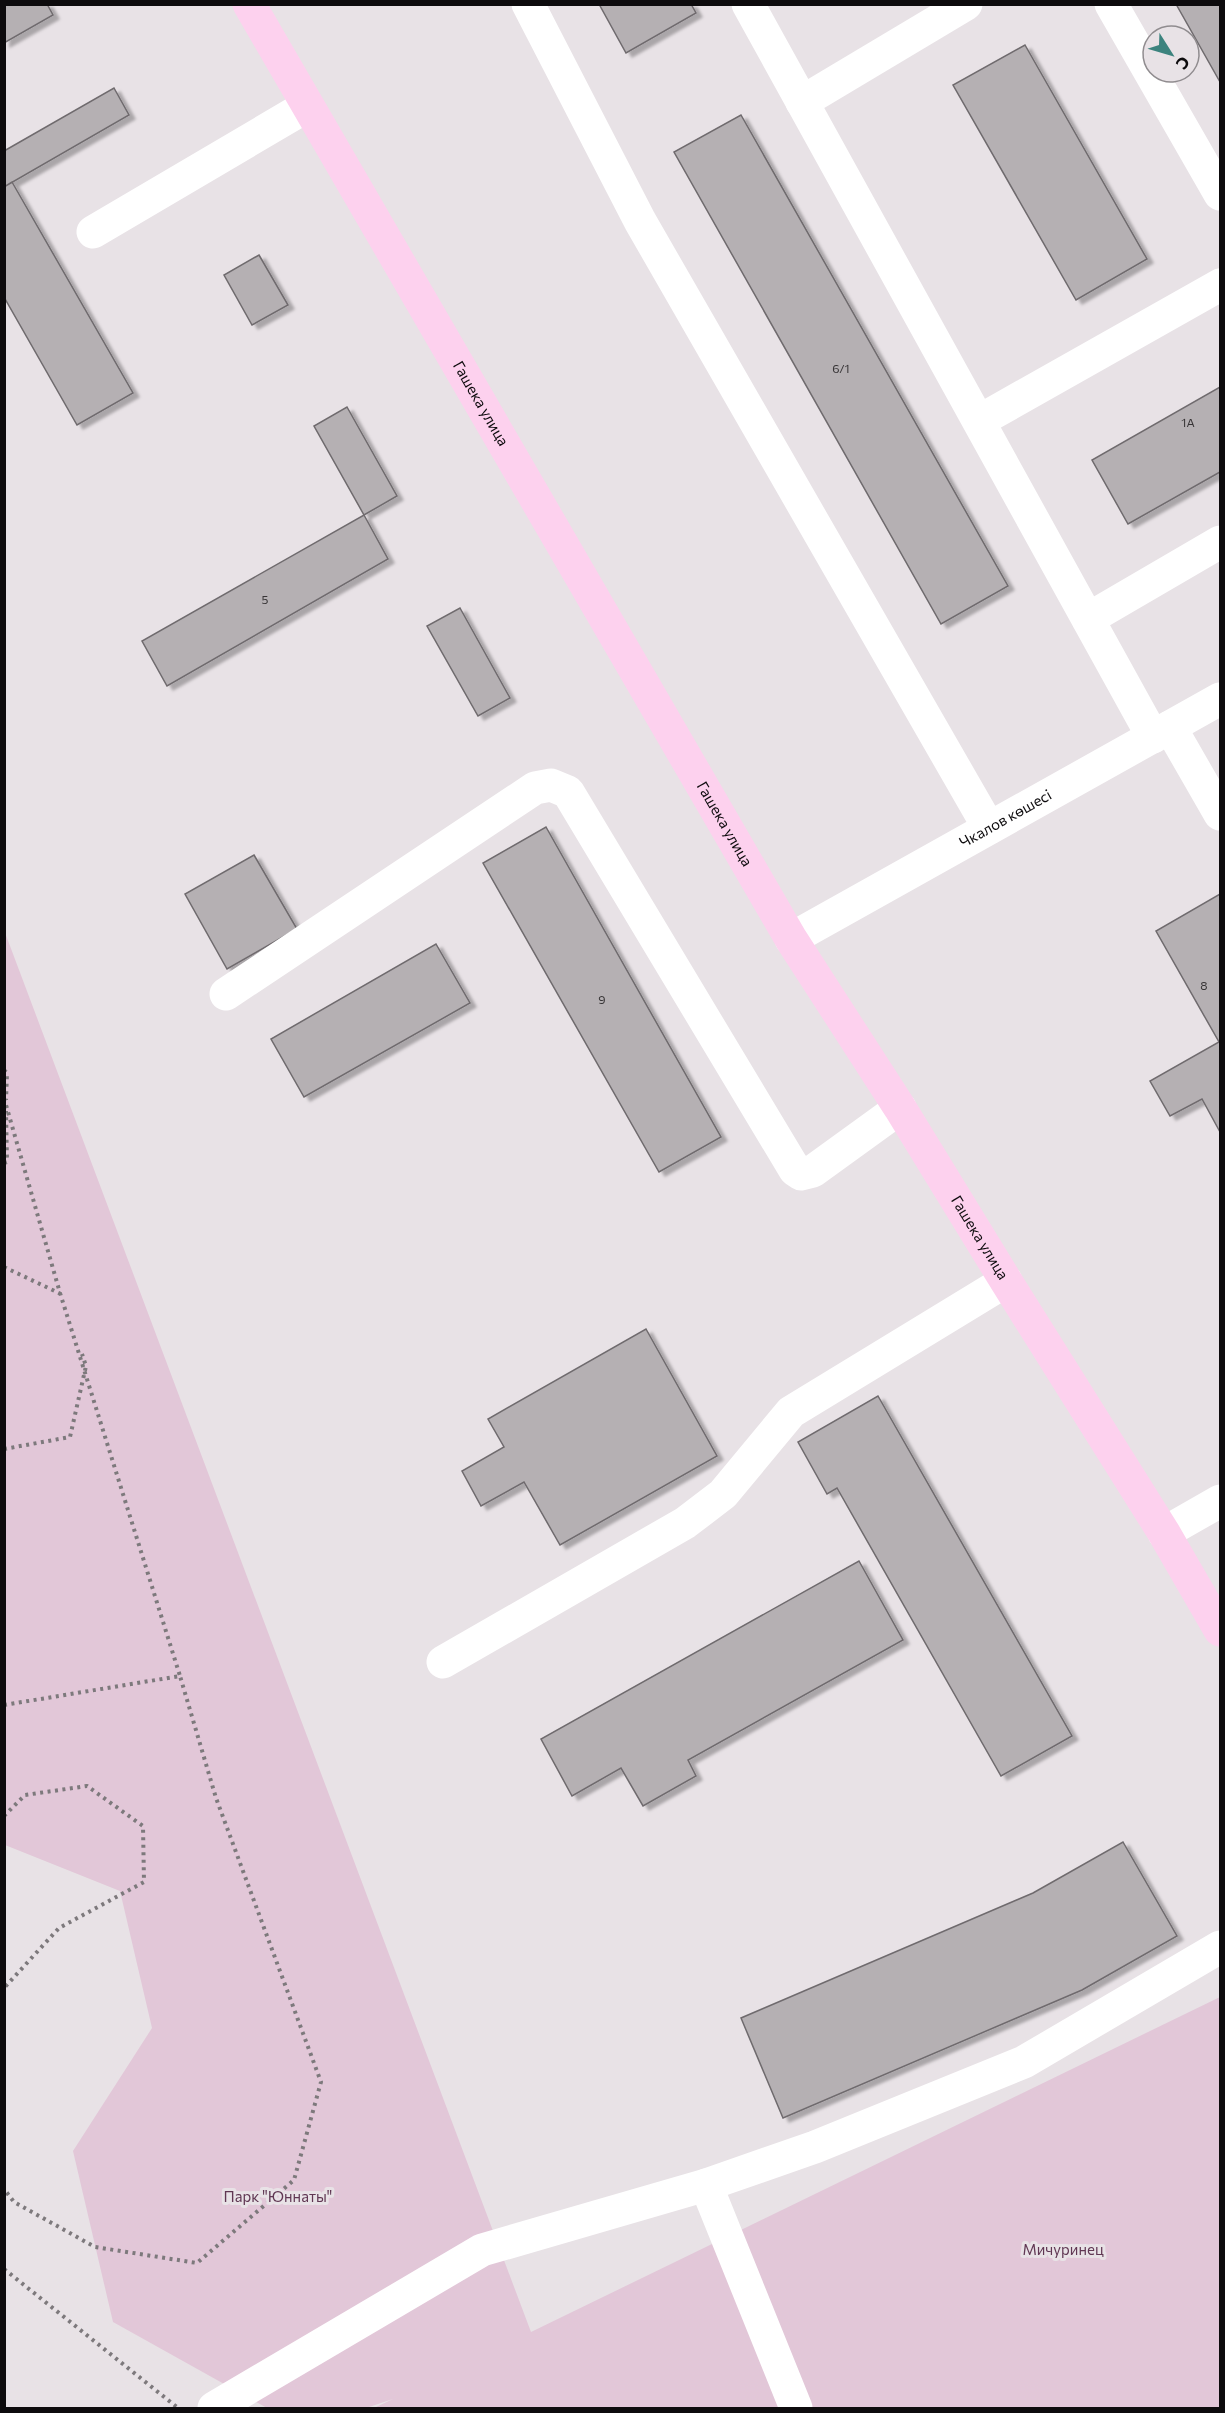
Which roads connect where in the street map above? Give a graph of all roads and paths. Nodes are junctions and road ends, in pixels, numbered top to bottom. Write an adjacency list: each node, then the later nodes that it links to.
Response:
1 (249, 4): 7 (main road, Гашека улица)
2 (528, 4): 17 (street)
3 (748, 4): 6 (street)
4 (966, 4): 6 (street)
5 (1112, 4): 8 (street)
6 (802, 102): 11 (street)
7 (306, 106): 9 (street); 18 (main road, Гашека улица)
8 (1221, 194)
9 (93, 232)
10 (1221, 285): 11 (street)
11 (979, 421): 13 (street)
12 (1221, 542): 13 (street)
13 (1088, 619): 15 (street)
14 (1221, 699): 15 (street, Чкалов көшесі)
15 (1162, 732): 16 (street); 17 (street, Чкалов көшесі)
16 (1221, 814)
17 (989, 828): 18 (street, Чкалов көшесі)
18 (791, 939): 23 (main road, Гашека улица)
19 (226, 994): 23 (street)
20 (4, 1070): 22 (path)
21 (4, 1098): 22 (path)
22 (6, 1105): 24 (path); 27 (path)
23 (900, 1108): 26 (main road, Гашека улица)
24 (4, 1162)
25 (4, 1268): 27 (path)
26 (1006, 1281): 31 (main road, Гашека улица); 33 (street)
27 (60, 1293): 28 (path)
28 (85, 1371): 29 (path); 34 (path)
29 (4, 1449)
30 (1221, 1501): 31 (street)
31 (1164, 1533): 32 (main road, Гашека улица)
32 (1221, 1630)
33 (443, 1662)
34 (180, 1676): 35 (path); 40 (path)
35 (4, 1705)
36 (4, 1816): 38 (path)
37 (1221, 1947): 39 (street)
38 (4, 1988)
39 (706, 2185): 43 (street); 44 (street)
40 (4, 2189)
41 (4, 2269): 42 (path)
42 (178, 2409)
43 (214, 2409)
44 (796, 2409)

